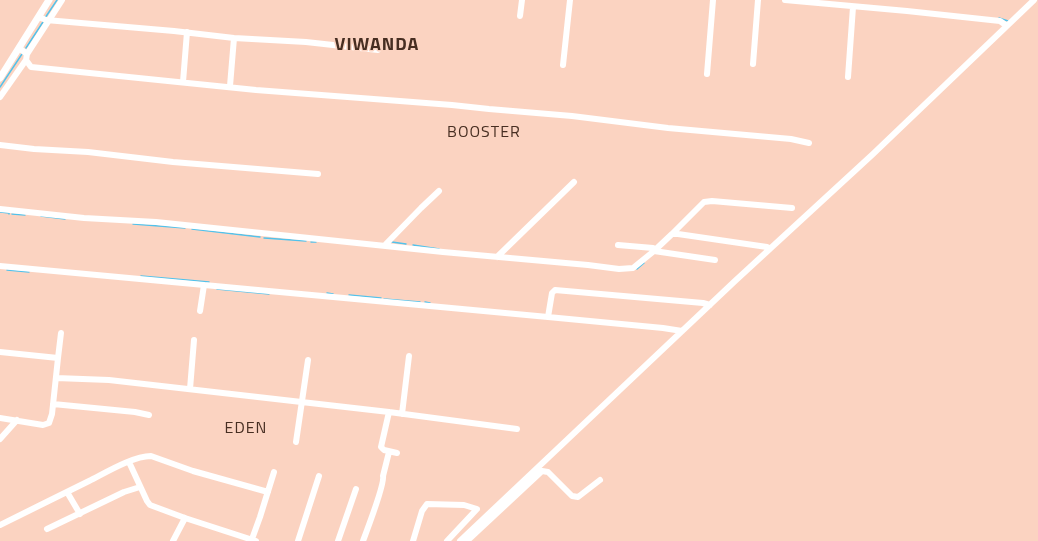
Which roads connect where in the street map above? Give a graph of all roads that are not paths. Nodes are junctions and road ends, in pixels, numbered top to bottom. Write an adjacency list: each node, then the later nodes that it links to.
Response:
1 (49, 0): 12 (main road)
2 (62, 0): 13 (street)
3 (522, 0): 11 (street)
4 (570, 0): 21 (street)
5 (713, 0): 22 (street)
6 (758, 0): 20 (street)
7 (785, 0): 9 (street)
8 (1034, 0): 14 (street)
9 (834, 2): 10 (street)
10 (853, 7): 14 (street); 23 (street)
11 (520, 16)
12 (39, 17): 13 (street); 17 (main road)
13 (50, 20): 15 (street); 19 (street)
14 (1007, 26): 44 (street)
15 (187, 32): 16 (street); 25 (street)
16 (234, 38): 18 (street); 26 (street)
17 (20, 48): 19 (street); 24 (main road)
18 (378, 50)
19 (27, 57): 25 (street); 27 (street)
20 (753, 64)
21 (563, 65)
22 (708, 74)
23 (848, 77)
24 (0, 78)
25 (183, 82): 26 (street)
26 (230, 86): 28 (street)
27 (0, 97)
28 (809, 143)
29 (0, 145): 30 (street)
30 (318, 174)
31 (574, 182): 40 (street)
32 (439, 191): 36 (street)
33 (792, 208): 35 (street)
34 (0, 210): 36 (street)
35 (672, 234): 38 (street); 39 (street)
36 (385, 245): 40 (street)
37 (618, 245): 39 (street)
38 (767, 247)
39 (654, 252): 40 (street); 41 (street)
40 (497, 257)
41 (715, 260)
42 (0, 266): 43 (street)
43 (204, 285): 45 (street); 46 (street)
44 (710, 305): 46 (street); 47 (street)
45 (200, 311)
46 (548, 317): 47 (street)
47 (682, 331): 87 (street)
48 (61, 333): 52 (street)
49 (194, 340): 55 (street)
50 (0, 352): 52 (street)
51 (409, 356): 59 (street)
52 (58, 358): 54 (street)
53 (308, 360): 56 (street)
54 (56, 378): 55 (street); 57 (street)
55 (190, 389): 56 (street)
56 (302, 403): 58 (street); 65 (street)
57 (53, 404): 60 (street); 62 (street)
58 (389, 412): 59 (street); 66 (street)
59 (402, 414): 63 (street)
60 (149, 415)
61 (0, 418): 62 (street)
62 (17, 420): 64 (street)
63 (517, 429)
64 (0, 439)
65 (296, 442)
66 (389, 452): 67 (street); 84 (street)
67 (397, 453)
68 (129, 462): 72 (street); 74 (street); 75 (street)
69 (274, 472): 75 (street)
70 (319, 476): 82 (street)
71 (600, 480): 88 (street)
72 (140, 487): 76 (street); 77 (street)
73 (356, 489): 83 (street)
74 (67, 492): 76 (street); 78 (street)
75 (268, 492): 80 (street)
76 (80, 514): 79 (street)
77 (185, 518): 80 (street); 81 (street)
78 (0, 525)
79 (48, 529)
80 (254, 540)
81 (173, 541)
82 (298, 541)
83 (338, 541)
84 (363, 541)
85 (413, 541): 86 (street)
86 (447, 541)
87 (460, 541)
88 (467, 541)

